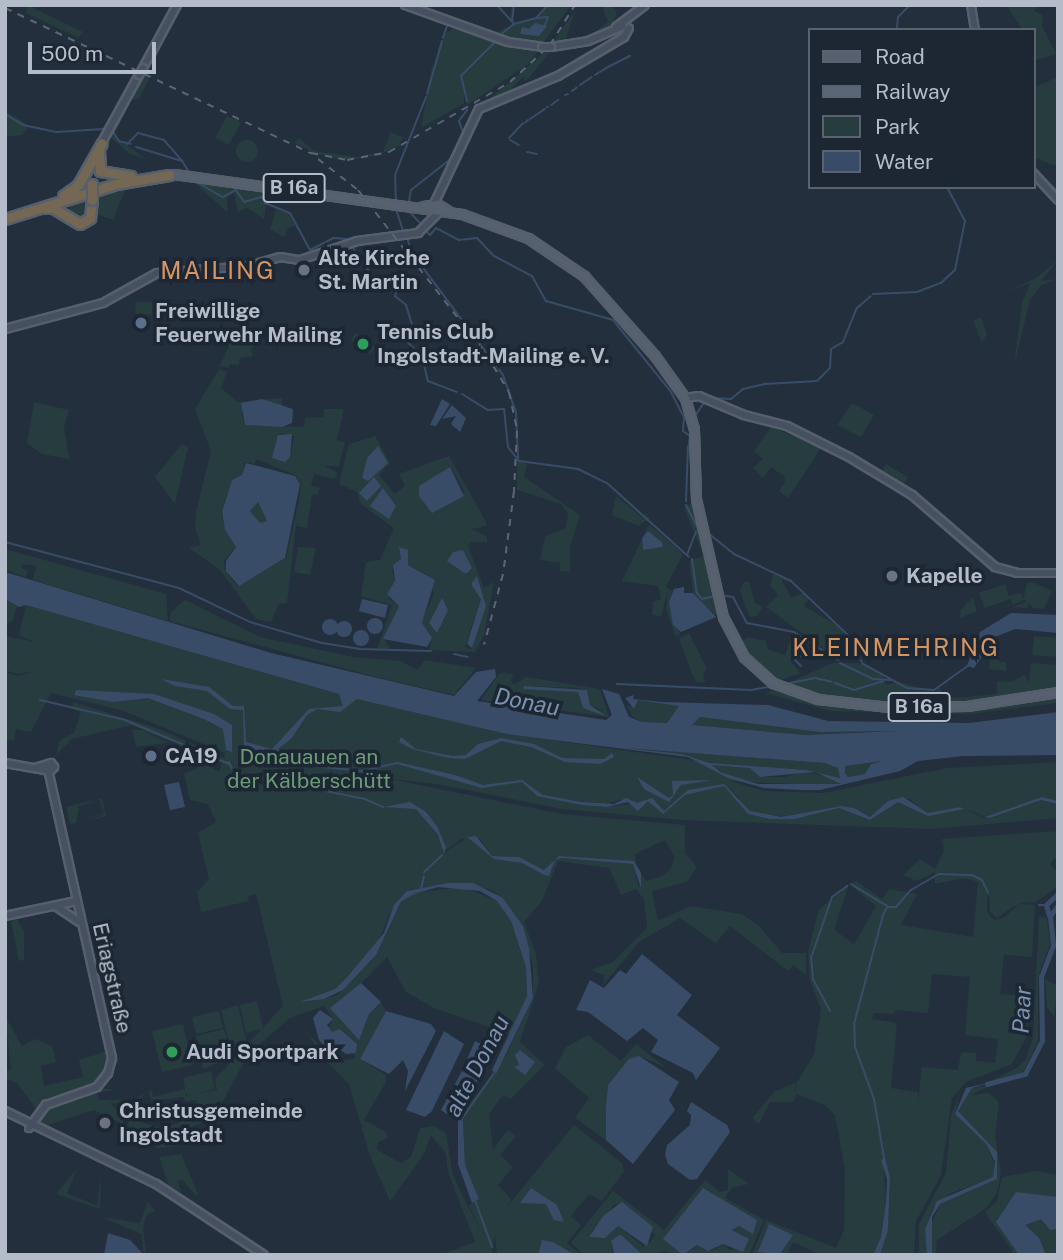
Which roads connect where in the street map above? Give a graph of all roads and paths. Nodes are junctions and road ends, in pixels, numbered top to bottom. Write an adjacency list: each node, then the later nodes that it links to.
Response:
1 (177, 5): 7 (street, bridge)
2 (405, 5): 5 (street, bridge)
3 (645, 5): 5 (street)
4 (971, 5): 6 (street)
5 (626, 25): 14 (street)
6 (975, 28)
7 (100, 146): 9 (highway); 13 (highway); 17 (highway, bridge)
8 (171, 174): 9 (highway, B 16a); 11 (highway, B 16a); 14 (main road, B 16a)
9 (151, 175): 13 (highway, B 16a)
10 (1035, 175): 12 (street)
11 (81, 194): 15 (highway, B 16a); 17 (highway)
12 (1058, 200)
13 (52, 201): 16 (highway, B 16a)
14 (436, 209): 18 (street); 19 (main road, B 16a)
15 (23, 213): 16 (highway, B 16a); 17 (highway)
16 (5, 217)
17 (68, 219)
18 (5, 330)
19 (689, 397): 20 (street); 21 (main road, B 16a)
20 (1058, 573)
21 (1058, 692)
22 (5, 762): 23 (street)
23 (76, 901): 24 (street, Eriagstraße); 26 (street, Eriagstraße)
24 (53, 906): 25 (street, Eriagstraße); 26 (street)
25 (5, 916)
26 (82, 926): 28 (street, Eriagstraße)
27 (5, 1113): 28 (street)
28 (31, 1128): 29 (street)
29 (264, 1255)

